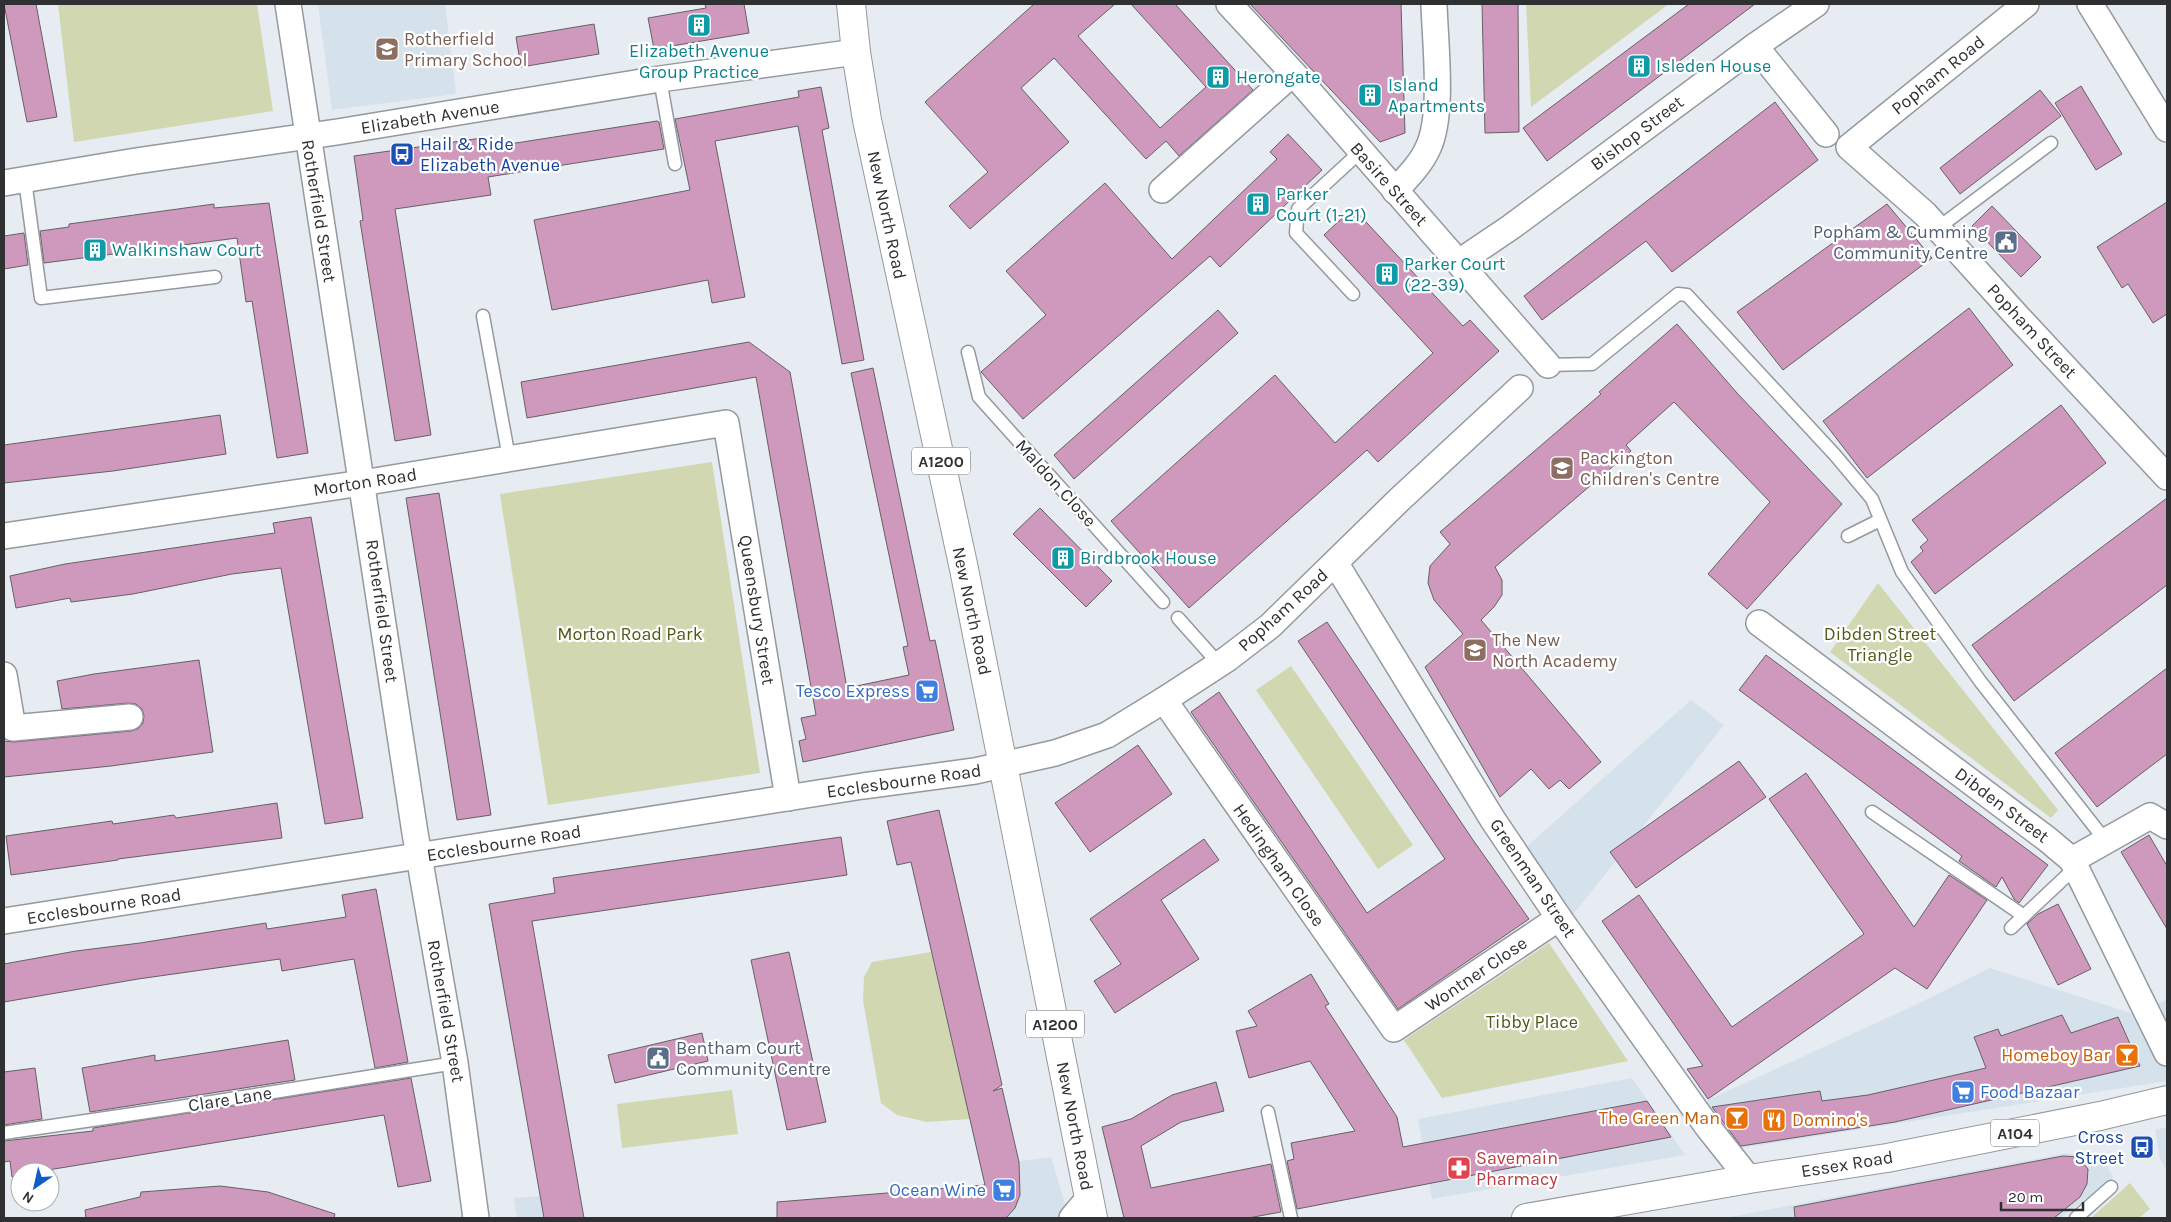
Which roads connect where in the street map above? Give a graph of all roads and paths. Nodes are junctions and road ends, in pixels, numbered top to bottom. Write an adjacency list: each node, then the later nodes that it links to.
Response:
1 (288, 4): 14 (street, Rotherfield Street)
2 (851, 4): 9 (main road, New North Road / A1200)
3 (1229, 4): 10 (street, Basire Street)
4 (1434, 4): 21 (street)
5 (1816, 4): 8 (street, Bishop Street)
6 (2026, 4): 16 (street, Popham Road)
7 (2090, 4): 12 (street)
8 (1755, 46): 13 (street); 23 (street, Bishop Street)
9 (856, 52): 11 (street, Elizabeth Avenue); 45 (main road, New North Road / A1200)
10 (1293, 73): 17 (street, Basire Street); 20 (street)
11 (660, 79): 14 (street, Elizabeth Avenue); 18 (lane)
12 (2167, 128)
13 (1826, 134)
14 (307, 137): 19 (street, Elizabeth Avenue); 33 (street, Rotherfield Street)
15 (2051, 143): 22 (lane)
16 (1850, 147): 22 (street, Popham Street)
17 (1360, 152): 21 (street, Basire Street); 25 (lane)
18 (675, 164)
19 (14, 182): 24 (lane)
20 (1162, 190)
21 (1395, 191): 23 (street, Basire Street)
22 (1938, 228): 32 (street, Popham Street)
23 (1458, 262): 28 (street, Basire Street)
24 (214, 277)
25 (1353, 294)
26 (483, 316): 31 (lane)
27 (968, 352): 38 (lane, Maldon Close)
28 (1548, 365): 34 (lane)
29 (1520, 388): 37 (street, Popham Road)
30 (726, 423): 31 (street, Morton Road); 46 (street, Queensbury Street)
31 (508, 458): 33 (street, Morton Road)
32 (2167, 477)
33 (362, 483): 35 (street, Morton Road); 50 (street, Rotherfield Street)
34 (1880, 520): 36 (lane); 49 (lane)
35 (4, 536)
36 (1848, 536)
37 (1336, 564): 41 (street, Popham Road); 53 (street, Greenman Street)
38 (1164, 602)
39 (1178, 618): 41 (lane)
40 (1758, 623): 51 (street, Dibden Street)
41 (1220, 664): 43 (street, Popham Road)
42 (4, 675): 44 (street)
43 (1164, 700): 45 (street, Popham Road); 56 (street, Hedingham Close)
44 (130, 717)
45 (1004, 765): 46 (street, Ecclesbourne Road); 64 (main road, New North Road / A1200)
46 (788, 798): 50 (street, Ecclesbourne Road)
47 (1872, 812): 52 (lane)
48 (2167, 826): 49 (street)
49 (2105, 840): 51 (street)
50 (419, 856): 54 (street, Ecclesbourne Road); 58 (street, Rotherfield Street)
51 (2073, 864): 52 (lane); 57 (street, Dibden Street)
52 (2024, 916): 55 (lane)
53 (1559, 918): 56 (street, Wontner Close); 62 (street, Greenman Street)
54 (4, 921)
55 (2011, 928)
56 (1394, 1029)
57 (2167, 1053)
58 (455, 1063): 61 (lane, Clare Lane); 65 (street, Rotherfield Street)
59 (2167, 1100): 62 (main road, Essex Road / A104)
60 (1268, 1112): 66 (lane)
61 (4, 1133)
62 (1749, 1179): 67 (main road, Essex Road / A104)
63 (2111, 1187): 68 (lane)
64 (1085, 1211)
65 (476, 1218)
66 (1292, 1218)
67 (1526, 1218)
68 (2076, 1218)

